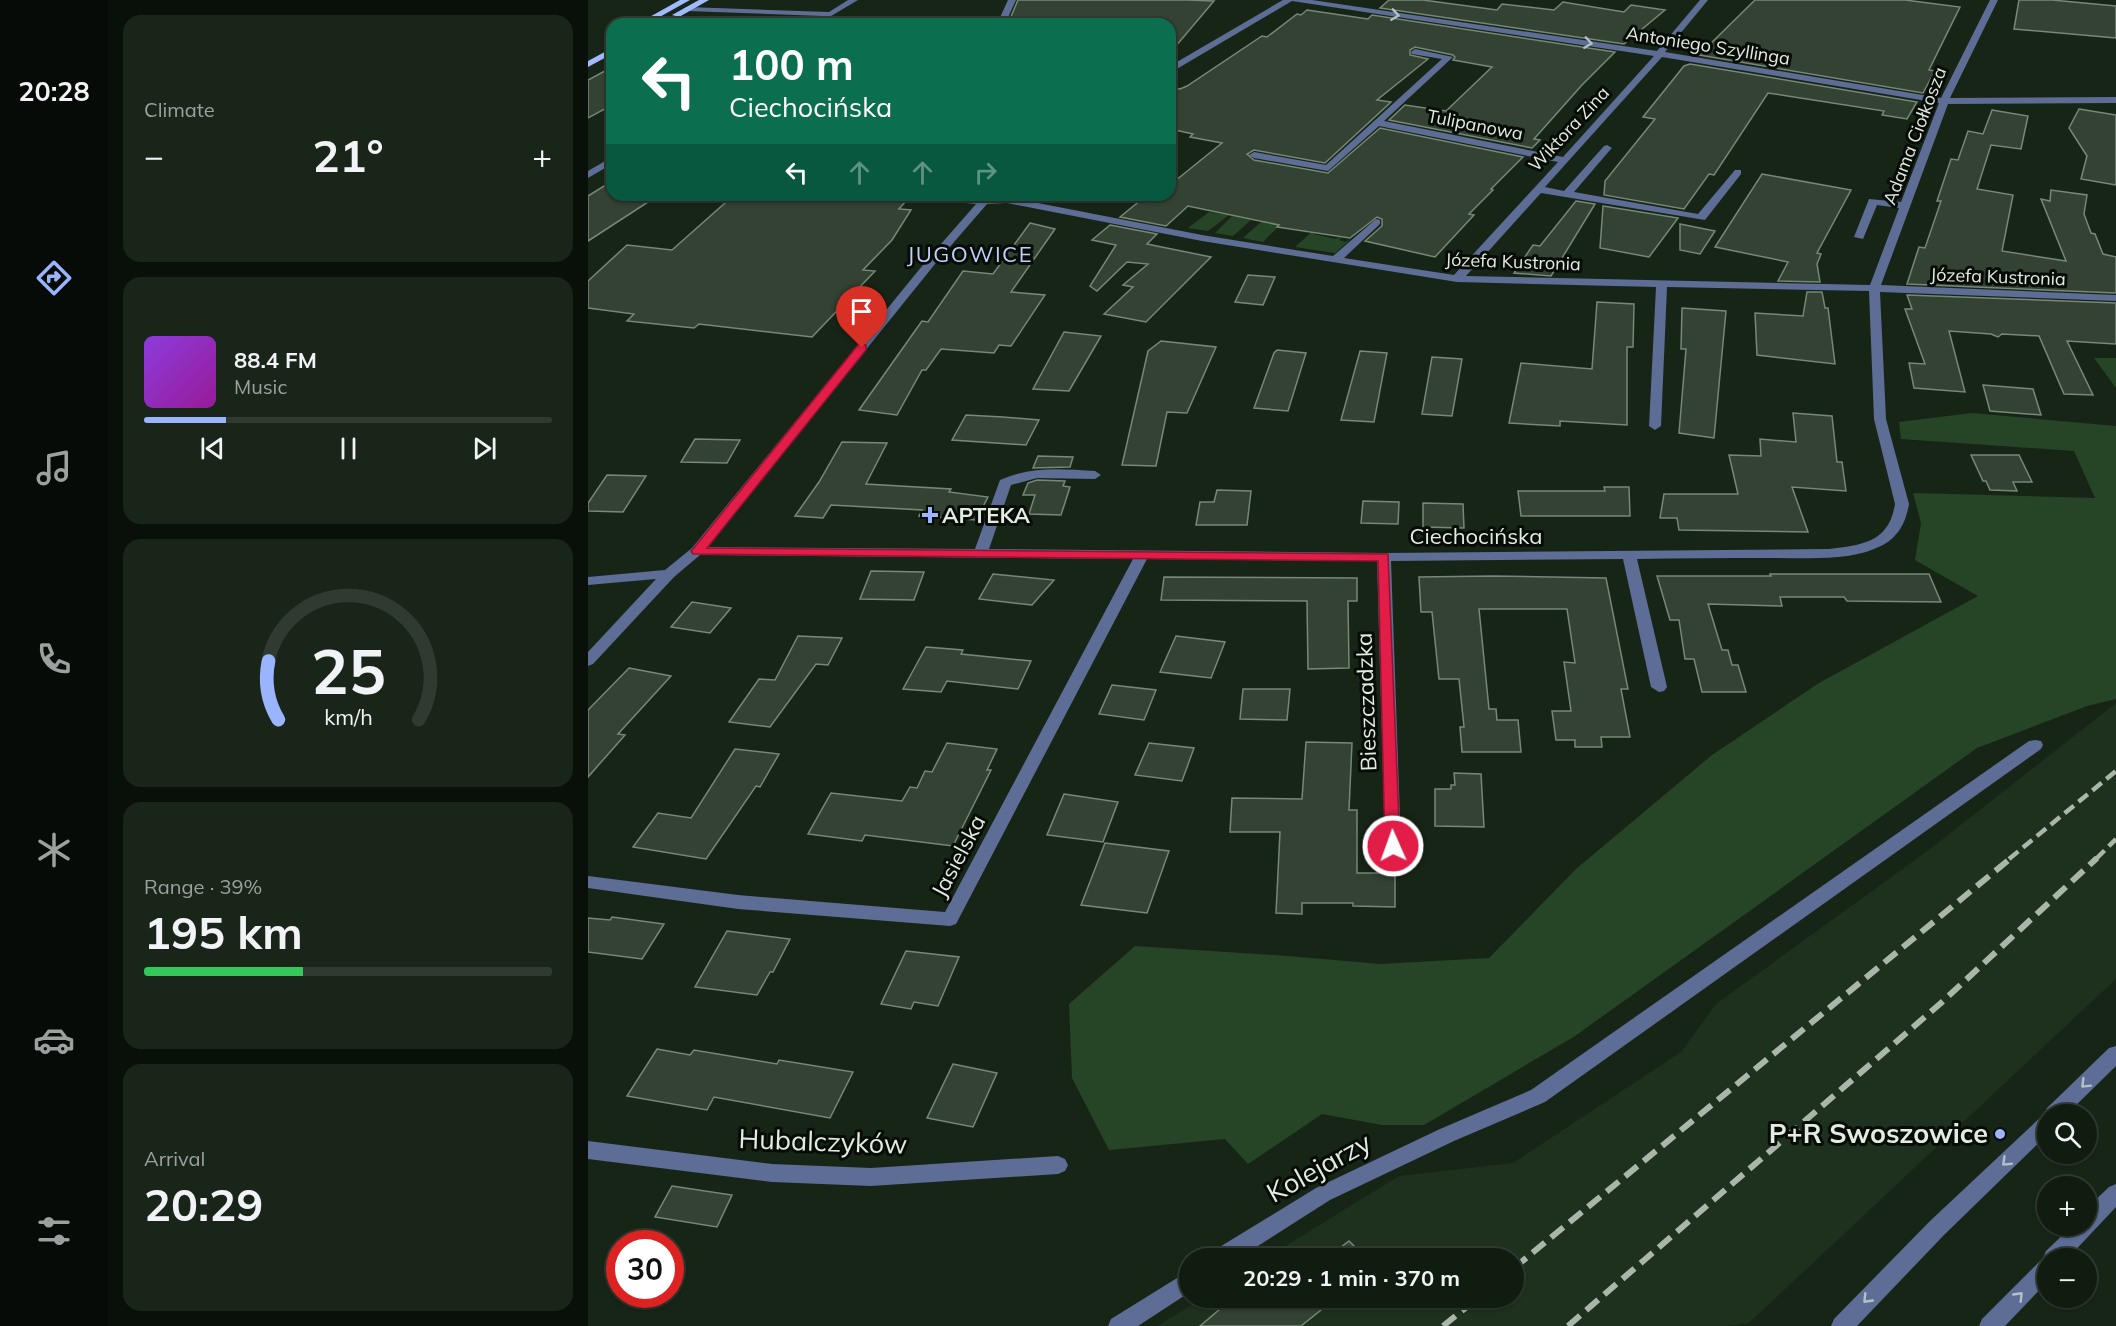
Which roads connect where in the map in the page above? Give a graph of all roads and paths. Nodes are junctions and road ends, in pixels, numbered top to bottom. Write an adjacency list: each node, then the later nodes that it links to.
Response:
1 (686, 0): 11 (main road)
2 (705, 0): 9 (main road)
3 (854, 0): 10 (street)
4 (1012, 0): 14 (street)
5 (1289, 0): 21 (street)
6 (1296, 0): 19 (street, Antoniego Szyllinga, one-way to 19)
7 (1704, 0): 19 (street, Wiktora Zina)
8 (1994, 0): 23 (street, Adama Ciołkosza)
9 (687, 9): 10 (street); 12 (main road)
10 (830, 14): 13 (street)
11 (652, 18)
12 (671, 18)
13 (824, 18)
14 (1004, 18)
15 (606, 43): 17 (main road)
16 (1415, 52): 24 (street)
17 (588, 53)
18 (606, 54): 20 (main road)
19 (1660, 54): 23 (street, Antoniego Szyllinga); 27 (street, Wiktora Zina)
20 (588, 64)
21 (1176, 66)
22 (2116, 100): 23 (street, Antoniego Szyllinga)
23 (1944, 101): 35 (street, Adama Ciołkosza)
24 (1378, 123): 26 (street); 27 (street, Tulipanowa)
25 (1607, 148): 32 (street)
26 (1254, 155)
27 (1565, 160): 31 (street, Wiktora Zina)
28 (606, 165): 30 (street)
29 (1738, 172): 32 (street)
30 (588, 175)
31 (1537, 189): 32 (street); 39 (street, Wiktora Zina)
32 (1567, 194)
33 (984, 201): 45 (street)
34 (1012, 201): 38 (street, Józefa Kustronia)
35 (1905, 206): 37 (street); 41 (street, Adama Ciołkosza)
36 (1376, 222): 38 (street)
37 (1859, 237)
38 (1335, 260): 39 (street, Józefa Kustronia)
39 (1457, 279): 40 (street, Józefa Kustronia)
40 (1662, 283): 41 (street, Józefa Kustronia); 43 (street)
41 (1874, 288): 42 (street, Józefa Kustronia); 48 (street, Ciechocińska)
42 (2116, 298)
43 (1655, 426)
44 (1095, 475): 46 (street)
45 (698, 551): 46 (street, Ciechocińska); 50 (street)
46 (980, 554): 47 (street, Ciechocińska)
47 (1142, 556): 49 (street, Ciechocińska); 56 (street, Jasielska)
48 (1629, 556): 49 (street, Ciechocińska); 53 (street)
49 (1384, 557): 55 (street, Bieszczadzka)
50 (669, 574): 51 (street); 52 (street)
51 (588, 580)
52 (588, 661)
53 (1659, 687)
54 (2035, 745): 65 (street, Kolejarzy)
55 (1393, 846)
56 (588, 882)
57 (2116, 1054): 58 (street, one-way to 58)
58 (2064, 1104)
59 (2037, 1132): 70 (street, one-way to 70)
60 (588, 1150): 61 (street, Hubalczyków)
61 (1058, 1165)
62 (2116, 1193): 63 (street)
63 (2097, 1213)
64 (2075, 1236): 66 (street)
65 (1237, 1248)
66 (2064, 1248)
67 (2037, 1277): 71 (street, one-way to 67)
68 (1179, 1287): 69 (street)
69 (1119, 1326)
70 (1842, 1326)
71 (1990, 1326)

